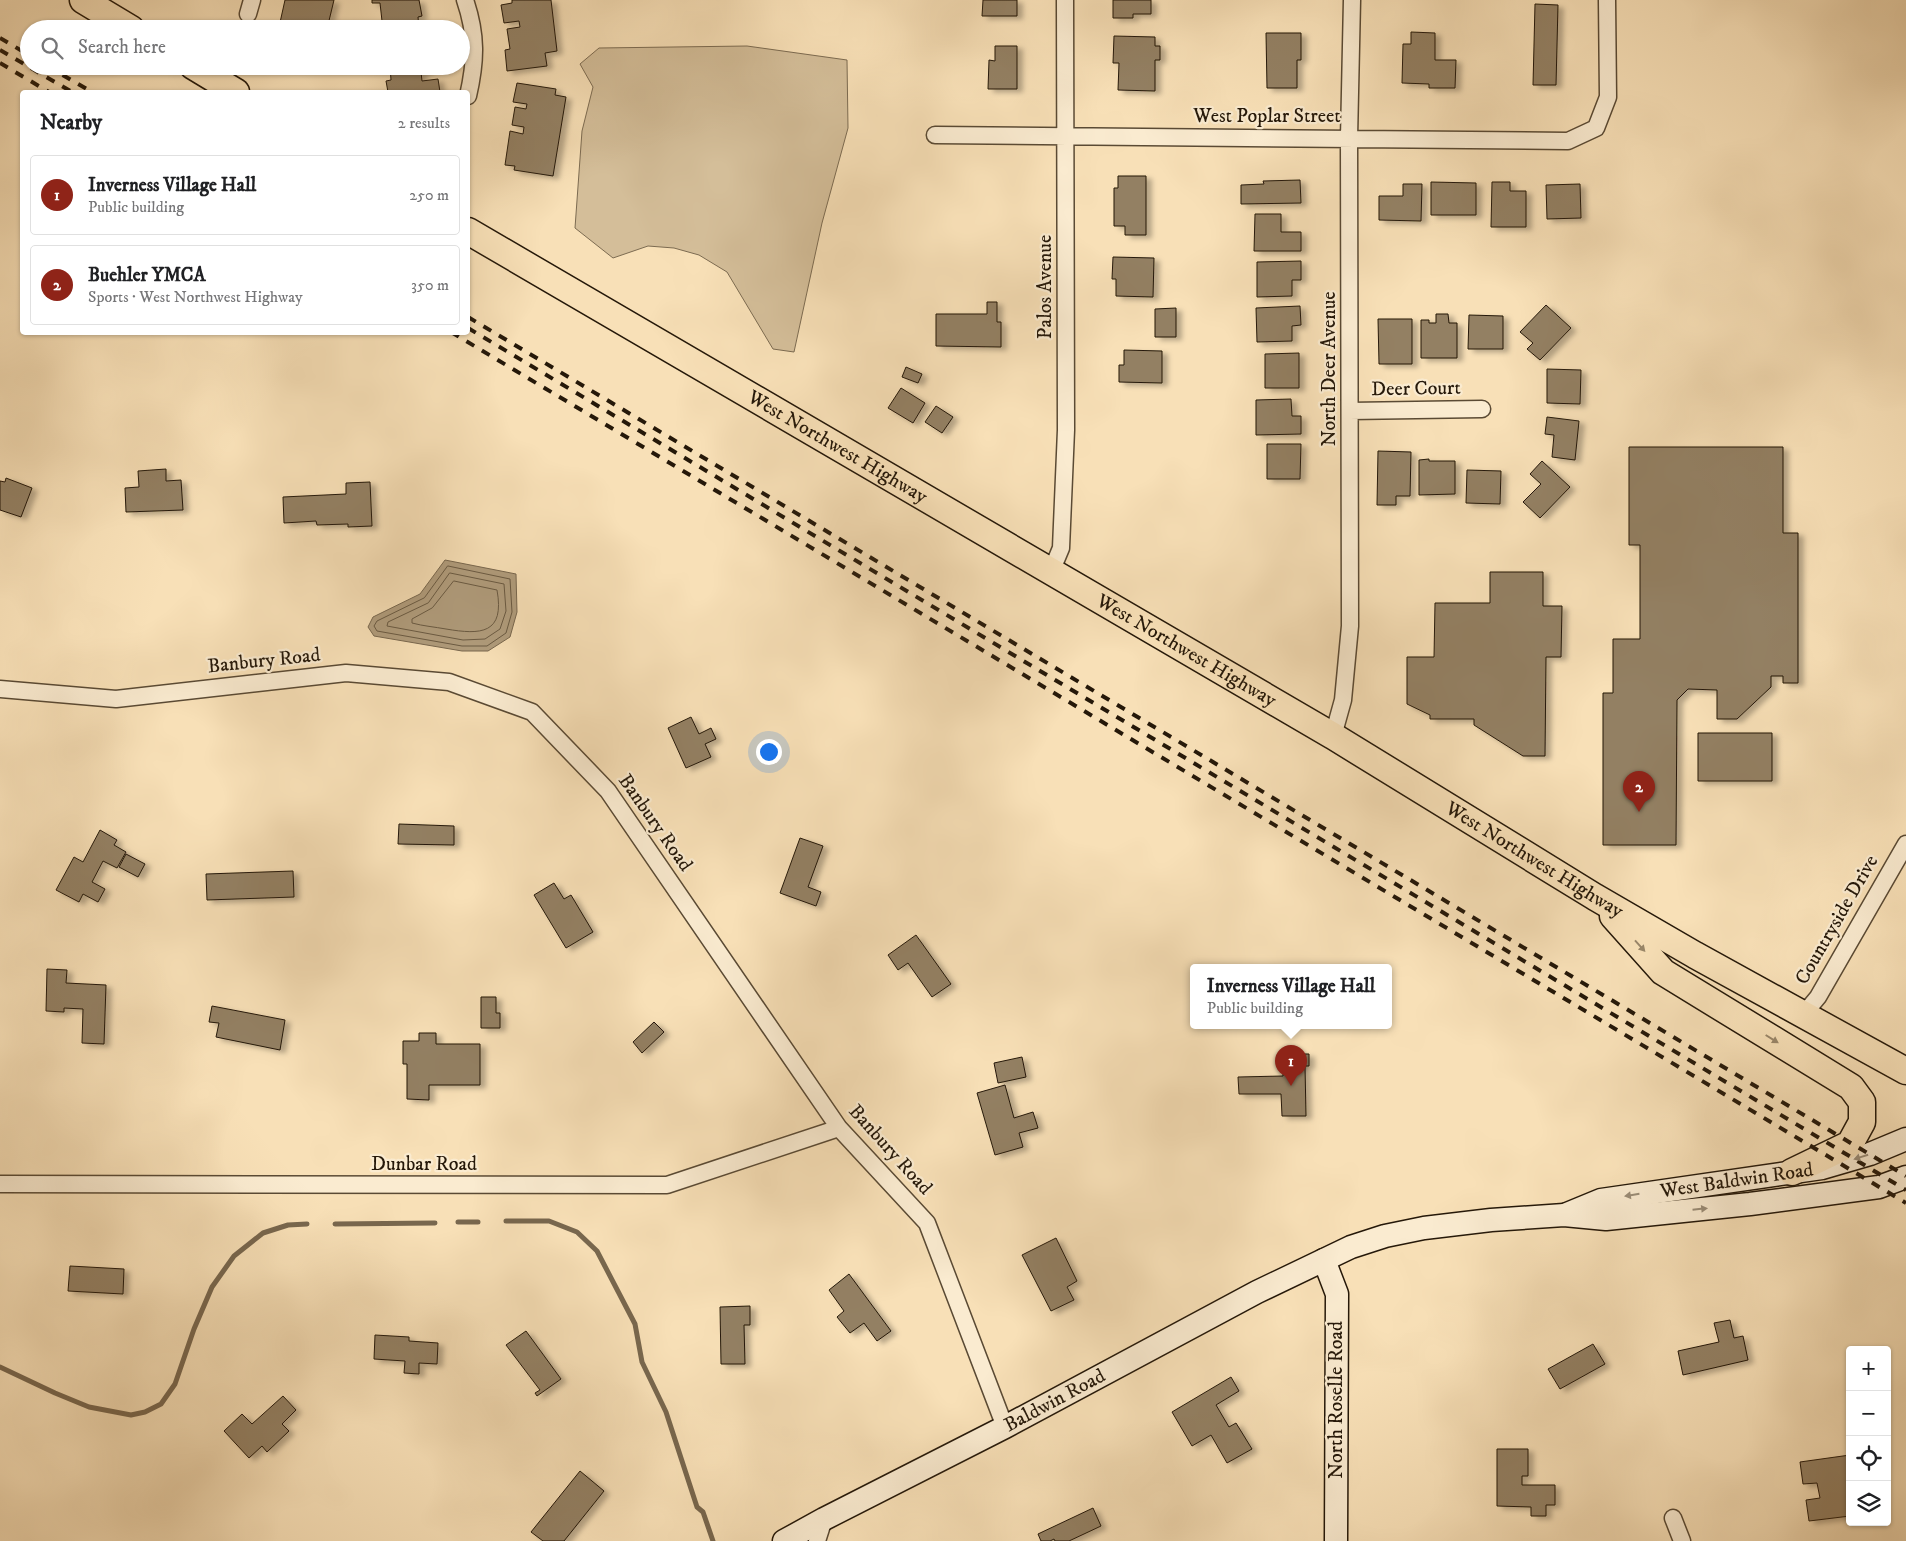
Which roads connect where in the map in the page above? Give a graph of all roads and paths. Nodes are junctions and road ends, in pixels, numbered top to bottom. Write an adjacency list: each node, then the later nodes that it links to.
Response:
1 (83, 0): 6 (main road)
2 (465, 0): 7 (street)
3 (1065, 0): 13 (street, Palos Avenue)
4 (1352, 0): 14 (street, North Deer Avenue)
5 (1607, 0): 14 (street, West Poplar Street)
6 (116, 20)
7 (470, 20)
8 (470, 20): 11 (street)
9 (208, 75): 10 (main road)
10 (233, 90)
11 (469, 90)
12 (935, 135): 13 (street, West Poplar Street)
13 (1065, 136): 14 (street, West Poplar Street); 18 (street, Palos Avenue)
14 (1350, 138): 17 (street, North Deer Avenue)
15 (470, 232): 18 (main road, West Northwest Highway)
16 (1482, 409): 17 (street, Deer Court)
17 (1350, 411): 20 (street, North Deer Avenue)
18 (1051, 572): 20 (main road, West Northwest Highway)
19 (0, 689): 25 (street, Banbury Road)
20 (1333, 736): 22 (main road, West Northwest Highway)
21 (1906, 844): 23 (street, Countryside Drive)
22 (1595, 897): 23 (main road, West Northwest Highway); 27 (main road, one-way to 27)
23 (1803, 1015): 24 (main road, West Northwest Highway)
24 (1906, 1071)
25 (839, 1128): 29 (street, Dunbar Road); 32 (street, Banbury Road)
26 (1906, 1139): 27 (main road, West Baldwin Road, one-way to 27)
27 (1792, 1172): 30 (main road, West Baldwin Road, one-way to 30)
28 (1906, 1177): 30 (main road, West Baldwin Road, one-way to 28)
29 (0, 1184)
30 (1564, 1215): 31 (main road, West Baldwin Road)
31 (1324, 1260): 32 (main road, Baldwin Road); 37 (main road, North Roselle Road)
32 (1005, 1427): 34 (main road, Baldwin Road)
33 (1673, 1518): 38 (street)
34 (824, 1519): 35 (main road, Baldwin Road); 36 (street)
35 (784, 1541)
36 (817, 1541)
37 (1336, 1541)
38 (1682, 1541)

